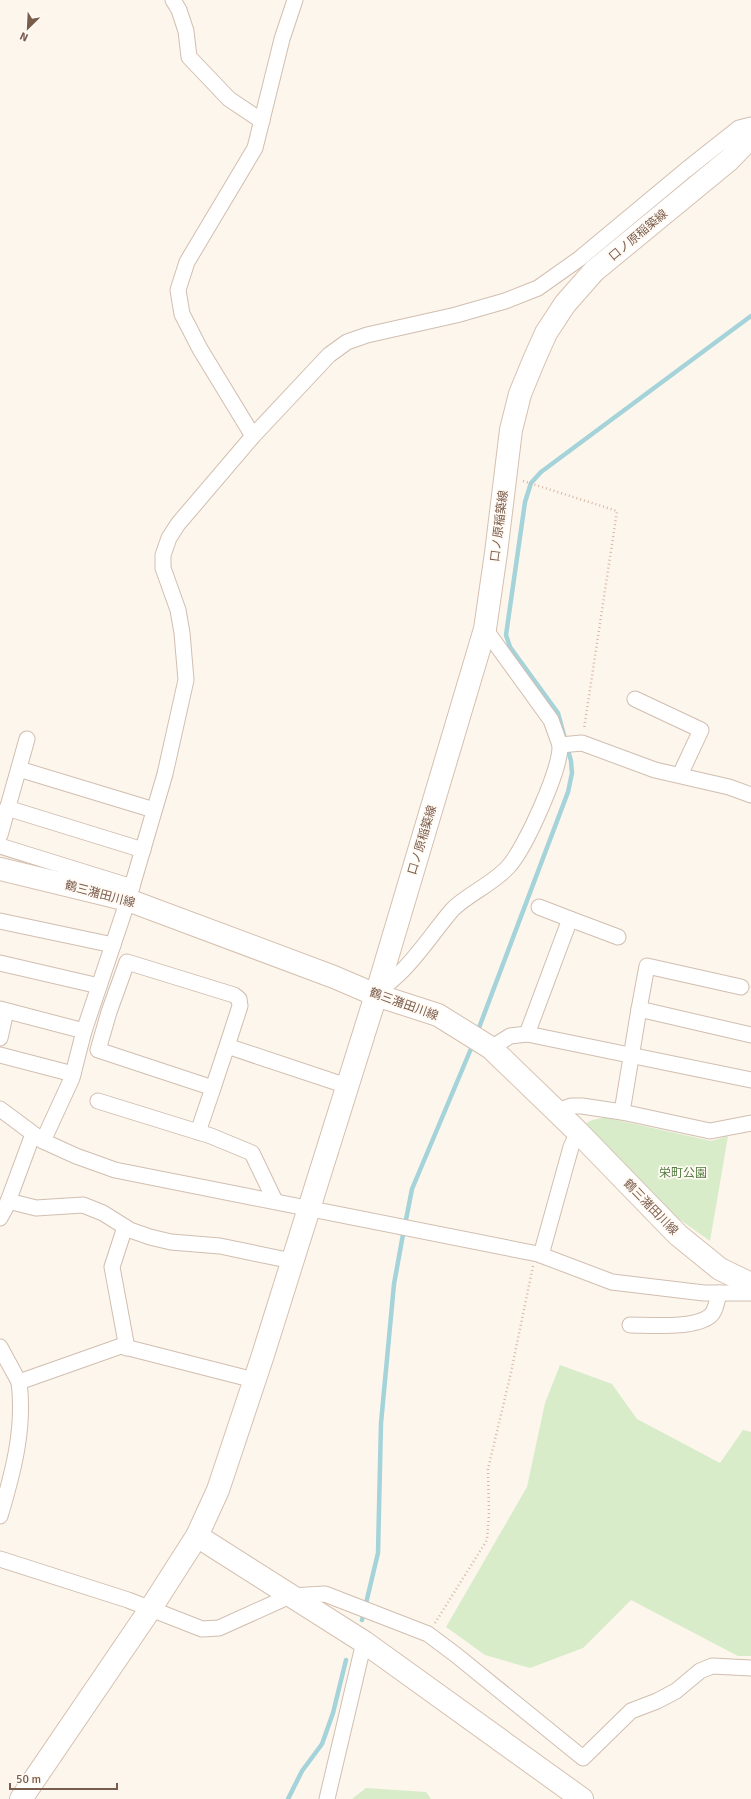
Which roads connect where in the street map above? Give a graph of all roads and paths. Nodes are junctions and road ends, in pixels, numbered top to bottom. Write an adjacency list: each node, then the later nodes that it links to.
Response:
1 (172, 0): 3 (street)
2 (295, 0): 3 (street)
3 (262, 121): 6 (street)
4 (751, 125): 6 (street)
5 (751, 137): 7 (main road, 口ノ原稲築線)
6 (253, 436): 17 (street)
7 (505, 475): 8 (main road, 口ノ原稲築線); 11 (path)
8 (485, 629): 12 (street); 31 (main road, 口ノ原稲築線)
9 (634, 699): 14 (street)
10 (27, 739): 13 (street)
11 (582, 743): 12 (street); 14 (street)
12 (560, 745): 31 (street)
13 (19, 769): 16 (street); 17 (street)
14 (680, 776): 15 (street)
15 (751, 794)
16 (7, 808): 18 (street); 20 (street)
17 (154, 810): 20 (street)
18 (0, 834)
19 (0, 846): 22 (street)
20 (143, 850): 22 (street)
21 (0, 869): 22 (main road, 鶴三潴田川線)
22 (130, 894): 27 (street); 31 (main road, 鶴三潴田川線)
23 (539, 907): 24 (street)
24 (570, 919): 26 (street); 35 (street)
25 (0, 921): 27 (street)
26 (618, 937)
27 (113, 946): 29 (street)
28 (0, 963): 29 (street)
29 (99, 986): 34 (street)
30 (741, 987): 32 (street)
31 (376, 995): 39 (main road, 鶴三潴田川線); 44 (main road, 口ノ原稲築線)
32 (639, 1009): 36 (street); 41 (street)
33 (3, 1010): 34 (street); 37 (street)
34 (84, 1031): 42 (street)
35 (527, 1034): 39 (street); 41 (street)
36 (751, 1035)
37 (0, 1038)
38 (228, 1046): 44 (street); 45 (street); 45 (street)
39 (491, 1048): 48 (main road, 鶴三潴田川線)
40 (0, 1055): 42 (street)
41 (631, 1055): 43 (street); 49 (street)
42 (73, 1074): 53 (street)
43 (751, 1080)
44 (347, 1086): 56 (main road, 口ノ原稲築線)
45 (213, 1088): 51 (street)
46 (98, 1101): 51 (street)
47 (0, 1109): 53 (street)
48 (557, 1111): 49 (street); 52 (main road, 鶴三潴田川線)
49 (622, 1112): 50 (street)
50 (751, 1123)
51 (198, 1132): 55 (street)
52 (578, 1132): 59 (street); 61 (main road, 鶴三潴田川線)
53 (38, 1137): 54 (street); 55 (street)
54 (8, 1201): 57 (street); 58 (street)
55 (275, 1201): 56 (street)
56 (308, 1207): 59 (street); 60 (main road, 口ノ原稲築線)
57 (0, 1218)
58 (125, 1227): 60 (street); 66 (street)
59 (538, 1254): 62 (street); 74 (path)
60 (292, 1261): 67 (main road, 口ノ原稲築線)
61 (751, 1284)
62 (719, 1293): 63 (street); 64 (street)
63 (751, 1293)
64 (630, 1325)
65 (0, 1347): 68 (street)
66 (127, 1348): 67 (street); 68 (street)
67 (254, 1380): 70 (main road, 口ノ原稲築線)
68 (19, 1382): 69 (street)
69 (0, 1516)
70 (197, 1536): 72 (main road); 73 (main road, 口ノ原稲築線)
71 (0, 1559): 73 (street)
72 (290, 1596): 73 (street); 74 (street); 75 (main road)
73 (151, 1608): 77 (main road, 口ノ原稲築線)
74 (428, 1634): 76 (street)
75 (364, 1642): 78 (street); 79 (main road)
76 (751, 1668)
77 (21, 1799)
78 (327, 1799)
79 (582, 1799)

